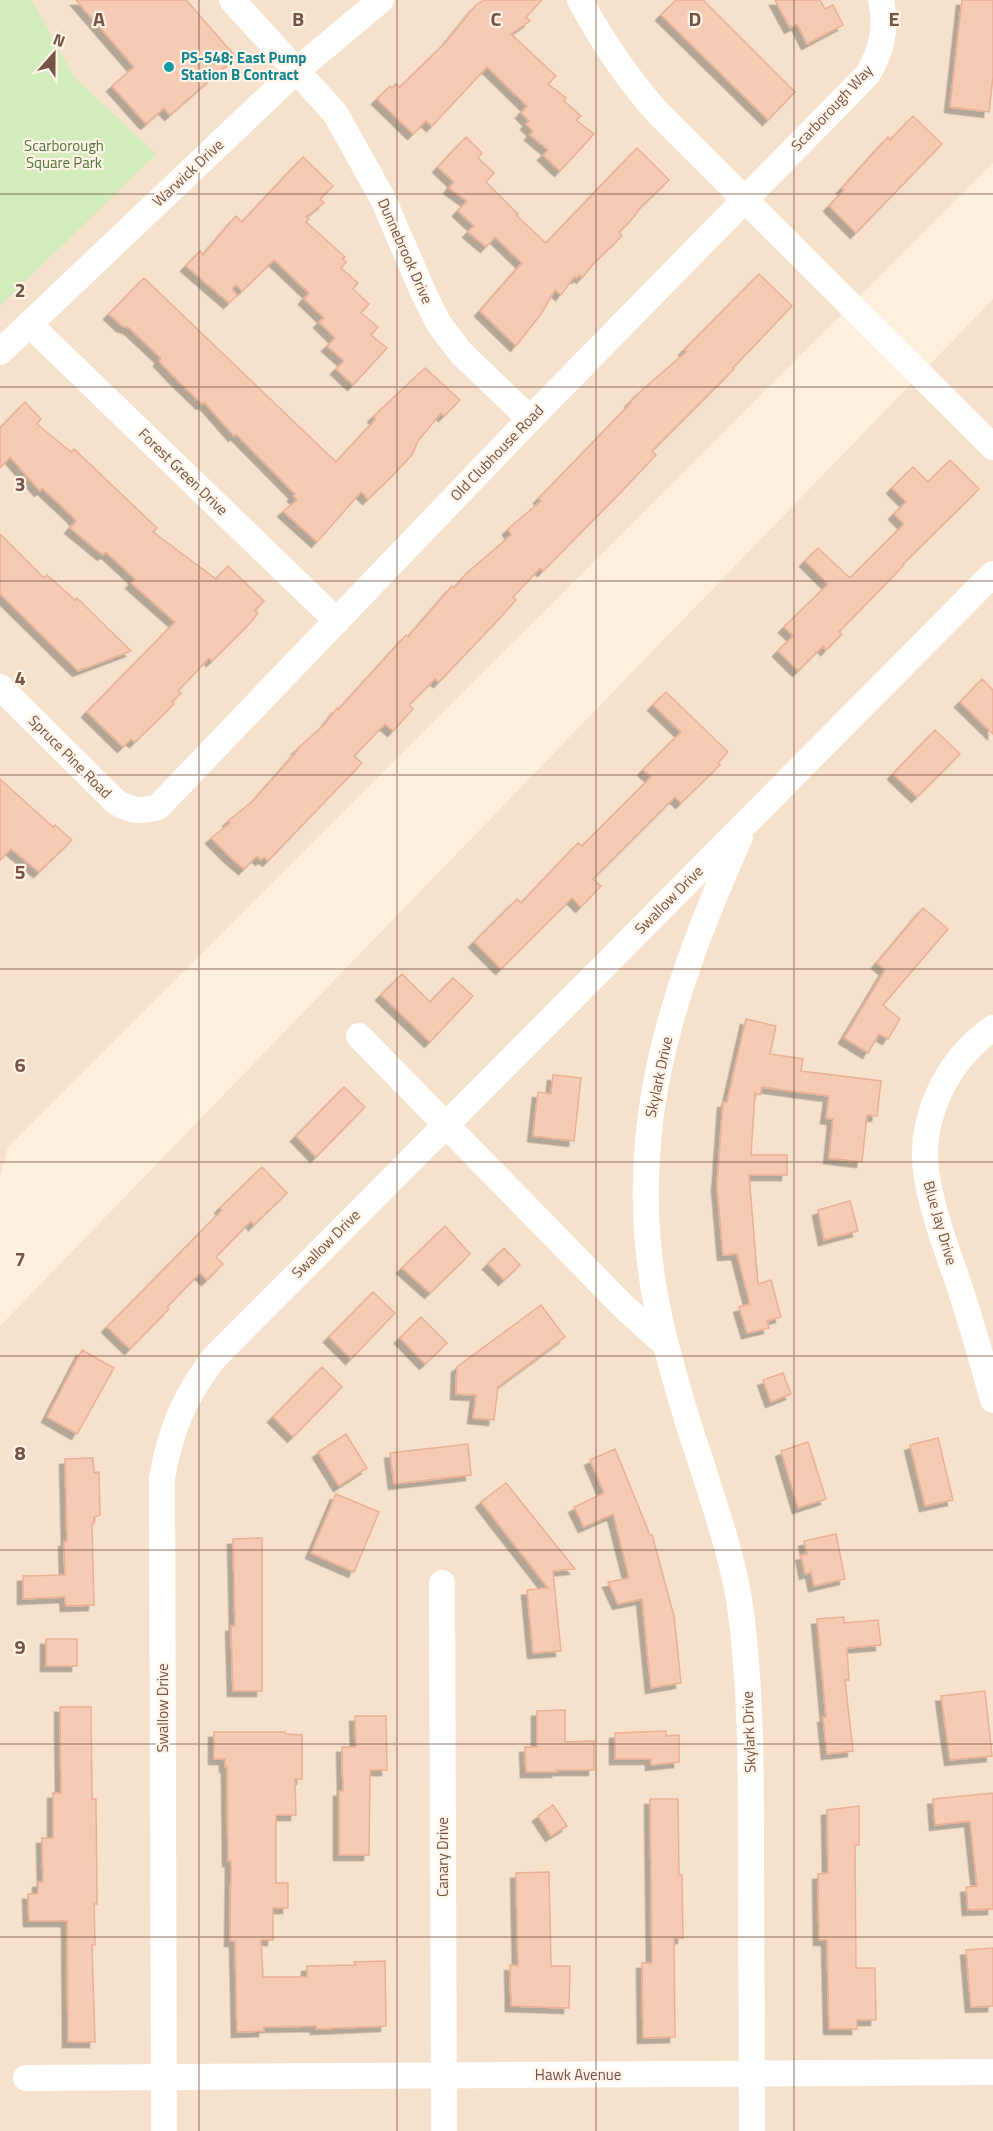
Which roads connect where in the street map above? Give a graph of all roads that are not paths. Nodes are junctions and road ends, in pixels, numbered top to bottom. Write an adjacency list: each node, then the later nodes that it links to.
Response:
1 (232, 0): 5 (street, Dunnebrook Drive)
2 (381, 0): 5 (street, Warwick Drive)
3 (580, 0): 6 (street)
4 (881, 0): 6 (street, Scarborough Way)
5 (296, 71): 7 (street, Warwick Drive); 9 (street, Dunnebrook Drive)
6 (745, 199): 9 (street, Old Clubhouse Road); 10 (street)
7 (29, 324): 8 (street, Warwick Drive); 12 (street, Forest Green Drive)
8 (0, 352)
9 (530, 419): 12 (street, Old Clubhouse Road)
10 (993, 447)
11 (993, 574): 15 (street, Swallow Drive)
12 (337, 621): 14 (street, Old Clubhouse Road)
13 (0, 687): 14 (street, Spruce Pine Road)
14 (252, 710)
15 (747, 823): 18 (street, Swallow Drive); 19 (street, Skylark Drive)
16 (993, 1028): 20 (street, Blue Jay Drive)
17 (359, 1035): 18 (street)
18 (446, 1123): 19 (street); 25 (street, Swallow Drive)
19 (665, 1344): 23 (street, Skylark Drive)
20 (993, 1400)
21 (442, 1583): 24 (street, Canary Drive)
22 (993, 2072): 23 (street, Hawk Avenue)
23 (752, 2074): 24 (street, Hawk Avenue); 29 (street, Skylark Drive)
24 (444, 2075): 25 (street, Hawk Avenue); 28 (street, Canary Drive)
25 (164, 2077): 26 (street, Hawk Avenue); 27 (street, Swallow Drive)
26 (26, 2078)
27 (164, 2131)
28 (444, 2131)
29 (752, 2131)

